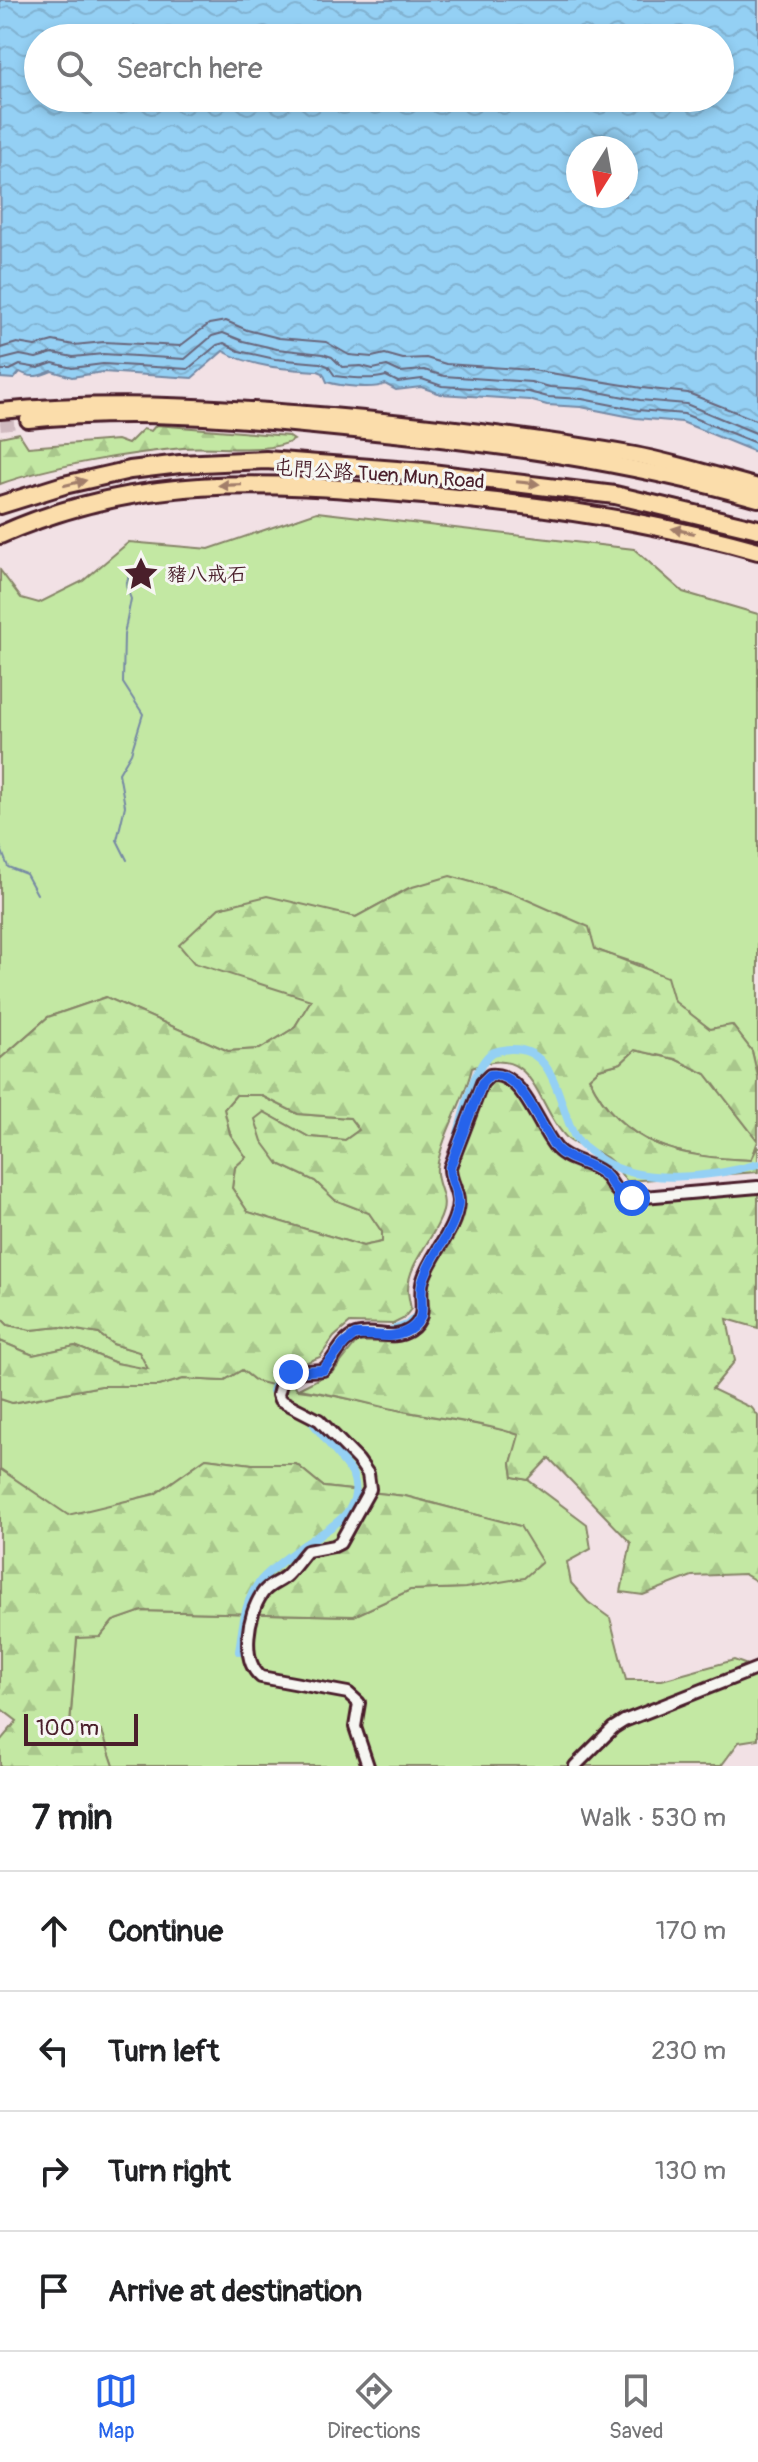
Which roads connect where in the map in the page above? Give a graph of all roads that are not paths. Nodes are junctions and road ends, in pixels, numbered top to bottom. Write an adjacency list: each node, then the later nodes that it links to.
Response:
1 (0, 411): 2 (main road)
2 (298, 419): 3 (main road); 4 (main road); 5 (main road)
3 (28, 420)
4 (758, 487)
5 (758, 499)
6 (0, 505): 7 (highway, 屯門公路 Tuen Mun Road, one-way to 7)
7 (758, 529)
8 (0, 535): 9 (highway, 屯門公路 Tuen Mun Road, one-way to 8)
9 (758, 551)
10 (758, 1187): 12 (street)
11 (758, 1668): 13 (street)
12 (368, 1766)
13 (575, 1766)

